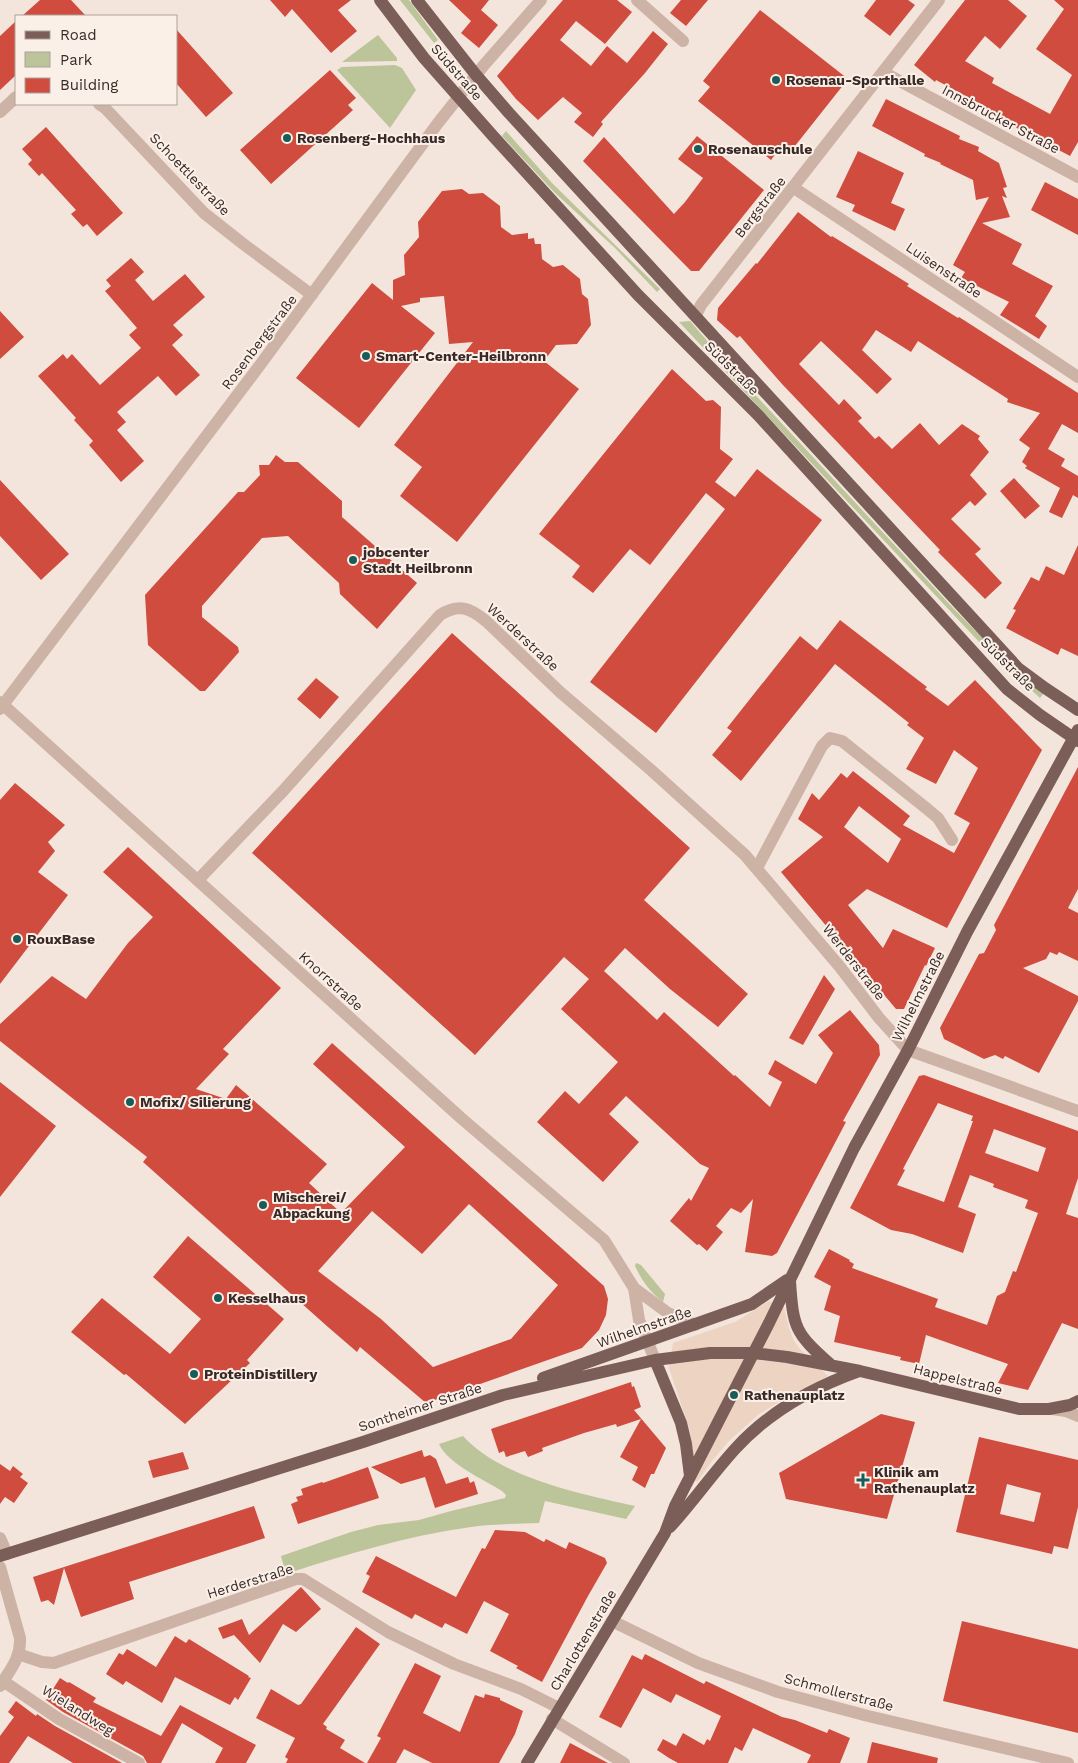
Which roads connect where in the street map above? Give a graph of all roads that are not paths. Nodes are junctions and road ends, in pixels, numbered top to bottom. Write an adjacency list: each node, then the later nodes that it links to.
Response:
1 (380, 0): 9 (main road, Südstraße)
2 (417, 0): 8 (main road, Südstraße)
3 (541, 0): 8 (street, Rosenbergstraße)
4 (637, 0): 6 (street)
5 (939, 0): 7 (street, Bergstraße)
6 (684, 41)
7 (883, 72): 13 (street, Innsbrucker Straße); 14 (street, Bergstraße)
8 (476, 75): 9 (street, Rosenbergstraße); 16 (main road, Südstraße)
9 (459, 97): 15 (street, Rosenbergstraße); 20 (main road, Südstraße)
10 (15, 98): 12 (street)
11 (100, 105): 15 (street, Schoettlestraße)
12 (0, 112)
13 (1078, 177)
14 (794, 188): 16 (street, Bergstraße); 17 (street, Luisenstraße)
15 (312, 295): 18 (street, Rosenbergstraße)
16 (696, 315): 19 (main road, Südstraße)
17 (1078, 377)
18 (1, 705): 23 (street, Knorrstraße)
19 (1078, 710)
20 (1077, 736): 24 (main road, Wilhelmstraße)
21 (952, 840): 22 (street)
22 (757, 868): 23 (street, Werderstraße); 24 (street, Werderstraße)
23 (198, 880): 27 (street, Knorrstraße)
24 (908, 1050): 25 (street, Werderstraße); 26 (main road, Wilhelmstraße)
25 (1078, 1111)
26 (789, 1278): 28 (main road, Wilhelmstraße); 30 (main road, Wilhelmstraße); 32 (main road)
27 (634, 1288): 28 (street, Knorrstraße); 29 (street, Knorrstraße)
28 (695, 1326): 29 (main road, Wilhelmstraße)
29 (648, 1341): 31 (street, Knorrstraße); 34 (main road, Wilhelmstraße)
30 (753, 1353): 31 (main road, Sontheimer Straße); 32 (main road, Sontheimer Straße); 38 (main road, Charlottenstraße)
31 (655, 1360): 34 (main road, Sontheimer Straße); 38 (main road)
32 (832, 1365): 33 (main road, Sontheimer Straße)
33 (860, 1371): 36 (main road, Happelstraße); 39 (main road, Charlottenstraße)
34 (504, 1395): 41 (main road, Sontheimer Straße)
35 (1078, 1401): 36 (main road, Happelstraße)
36 (1049, 1409): 37 (street, Happelstraße)
37 (1078, 1416)
38 (690, 1476): 39 (main road, Charlottenstraße)
39 (665, 1533): 43 (main road, Charlottenstraße)
40 (0, 1538): 41 (street)
41 (4, 1555)
42 (0, 1567): 44 (street)
43 (612, 1621): 46 (main road, Charlottenstraße); 51 (street, Schmollerstraße)
44 (18, 1654): 45 (street); 46 (street, Herderstraße)
45 (1, 1683): 48 (street, Wielandweg)
46 (559, 1708): 47 (main road, Charlottenstraße)
47 (552, 1719): 49 (main road, Charlottenstraße); 50 (street)
48 (139, 1763)
49 (527, 1763)
50 (624, 1763)
51 (1068, 1763)

